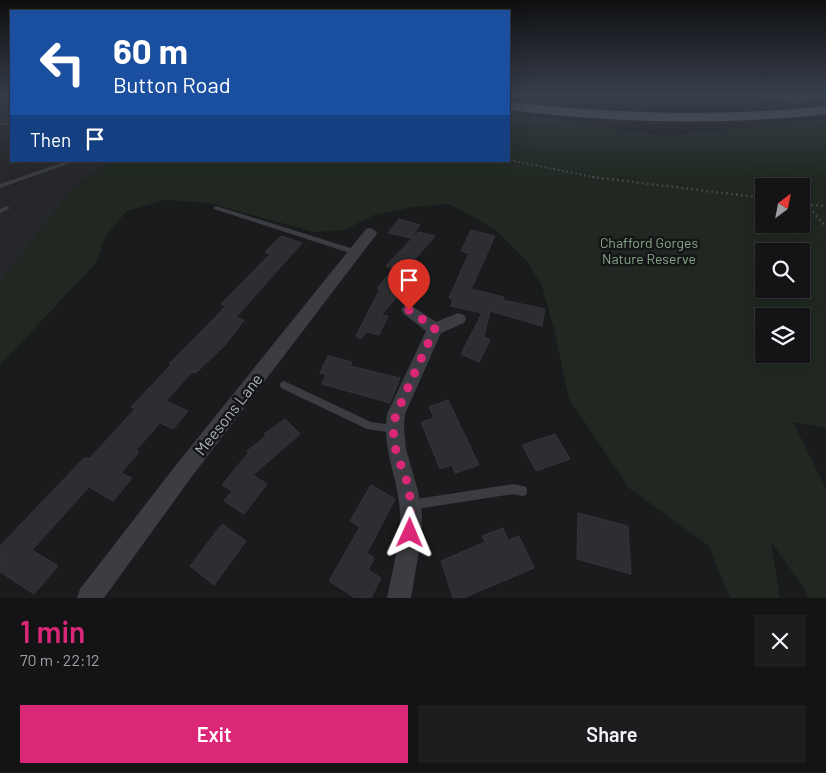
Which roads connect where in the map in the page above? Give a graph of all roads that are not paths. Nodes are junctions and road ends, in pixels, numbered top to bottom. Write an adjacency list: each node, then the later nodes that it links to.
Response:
1 (70, 162): 2 (lane)
2 (0, 186)
3 (216, 208): 5 (lane)
4 (371, 232): 5 (street, Meesons Lane)
5 (355, 252): 13 (street, Meesons Lane)
6 (409, 310): 8 (street)
7 (458, 319): 8 (street)
8 (435, 328): 10 (street)
9 (284, 385): 10 (lane)
10 (393, 429): 12 (street)
11 (522, 492): 12 (lane)
12 (410, 505): 14 (street)
13 (89, 598)
14 (400, 598)

